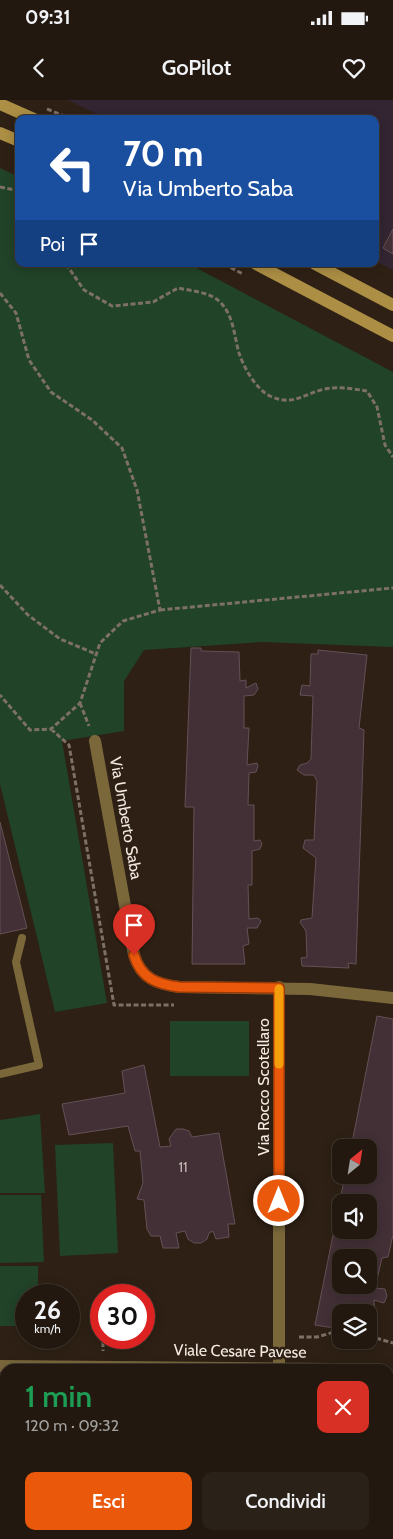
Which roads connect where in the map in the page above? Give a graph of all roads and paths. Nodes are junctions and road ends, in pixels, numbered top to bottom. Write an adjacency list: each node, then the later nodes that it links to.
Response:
1 (0, 104): 2 (main road)
2 (25, 115)
3 (0, 133): 4 (main road)
4 (15, 139)
5 (0, 187): 6 (path)
6 (15, 190)
7 (68, 267): 13 (path)
8 (262, 267): 12 (main road)
9 (321, 267): 11 (main road)
10 (0, 293): 16 (path)
11 (393, 305)
12 (393, 336)
13 (393, 458)
14 (0, 585): 17 (path)
15 (393, 588): 16 (path)
16 (160, 610): 17 (path)
17 (96, 654): 19 (path)
18 (0, 695): 19 (path)
19 (80, 703): 20 (path)
20 (95, 741): 22 (street, Via Umberto Saba)
21 (22, 938): 24 (lane)
22 (279, 988): 23 (street, Via Umberto Saba); 29 (street, Via Rocco Scotellaro)
23 (393, 998)
24 (0, 1074)
25 (332, 1333): 26 (path)
26 (299, 1337)
27 (377, 1338): 28 (path)
28 (393, 1343)
29 (279, 1364)

